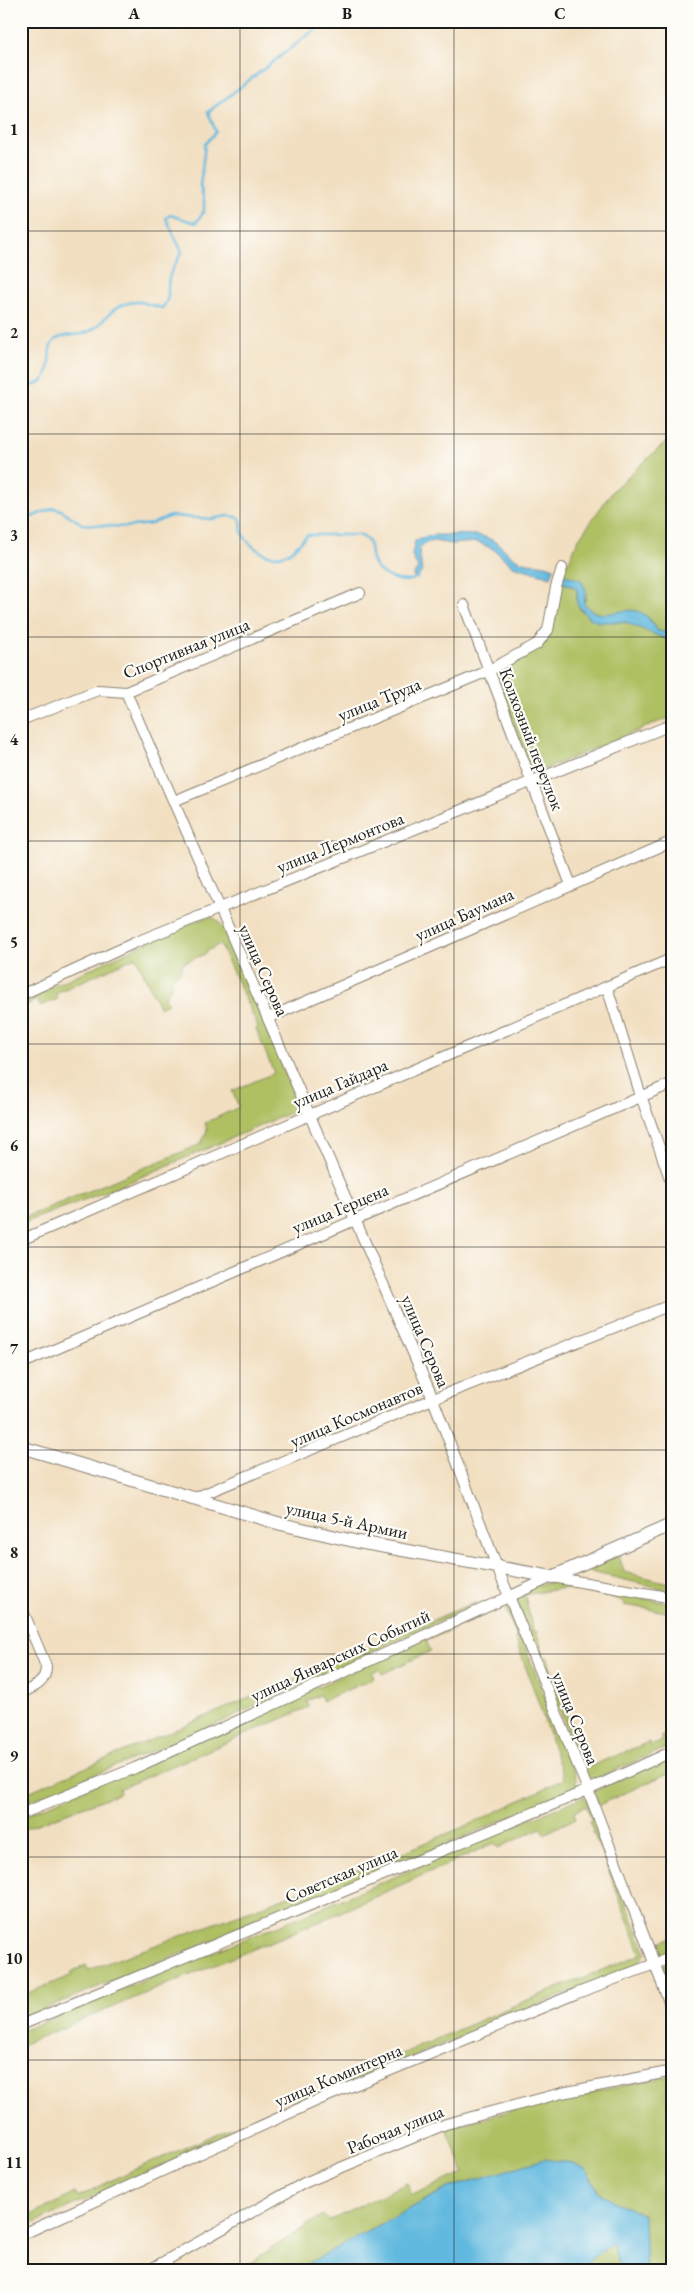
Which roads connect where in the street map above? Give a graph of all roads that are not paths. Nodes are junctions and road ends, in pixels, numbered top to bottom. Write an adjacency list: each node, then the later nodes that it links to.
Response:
1 (562, 568): 4 (street, улица Труда)
2 (360, 593): 5 (street, Спортивная улица)
3 (464, 605): 4 (street, Колхозный переулок)
4 (488, 671): 8 (street, Колхозный переулок); 9 (street, улица Труда)
5 (126, 692): 6 (street, Спортивная улица); 9 (street, улица Серова)
6 (21, 720)
7 (673, 724): 8 (street, улица Лермонтова)
8 (531, 783): 11 (street, Колхозный переулок); 12 (street, улица Лермонтова)
9 (174, 801): 12 (street, улица Серова)
10 (673, 841): 11 (street, улица Баумана)
11 (571, 885): 16 (street, улица Баумана)
12 (219, 908): 15 (street, улица Лермонтова); 16 (street, улица Серова)
13 (673, 958): 14 (street, улица Гайдара)
14 (607, 987): 18 (street); 19 (street, улица Гайдара)
15 (21, 995)
16 (268, 1018): 19 (street, улица Серова)
17 (673, 1083): 18 (street, улица Герцена)
18 (641, 1096): 20 (street); 21 (street, улица Герцена)
19 (310, 1114): 21 (street, улица Серова); 22 (street, улица Гайдара)
20 (673, 1187)
21 (356, 1219): 24 (street, улица Герцена); 25 (street, улица Серова)
22 (21, 1240)
23 (673, 1304): 25 (street, улица Космонавтов)
24 (21, 1364)
25 (433, 1399): 27 (street, улица Космонавтов); 29 (street, улица Серова)
26 (21, 1447): 27 (street, улица 5-й Армии)
27 (192, 1499): 29 (street, улица 5-й Армии)
28 (673, 1524): 30 (street, улица Январских Событий)
29 (497, 1567): 30 (street, улица 5-й Армии); 31 (street, улица Серова)
30 (552, 1577): 31 (street, улица Январских Событий); 32 (street, улица 5-й Армии)
31 (510, 1596): 36 (street, улица Серова); 37 (street, улица Январских Событий)
32 (673, 1598)
33 (21, 1606): 34 (street)
34 (21, 1693)
35 (673, 1751): 36 (street, Советская улица)
36 (588, 1790): 39 (street, улица Серова); 41 (street, Советская улица)
37 (21, 1814)
38 (673, 1957): 39 (street, улица Коминтерна)
39 (655, 1964): 40 (street, улица Серова); 43 (street, улица Коминтерна)
40 (673, 2012)
41 (21, 2025)
42 (673, 2071): 44 (street, Рабочая улица)
43 (21, 2235)
44 (148, 2270)

